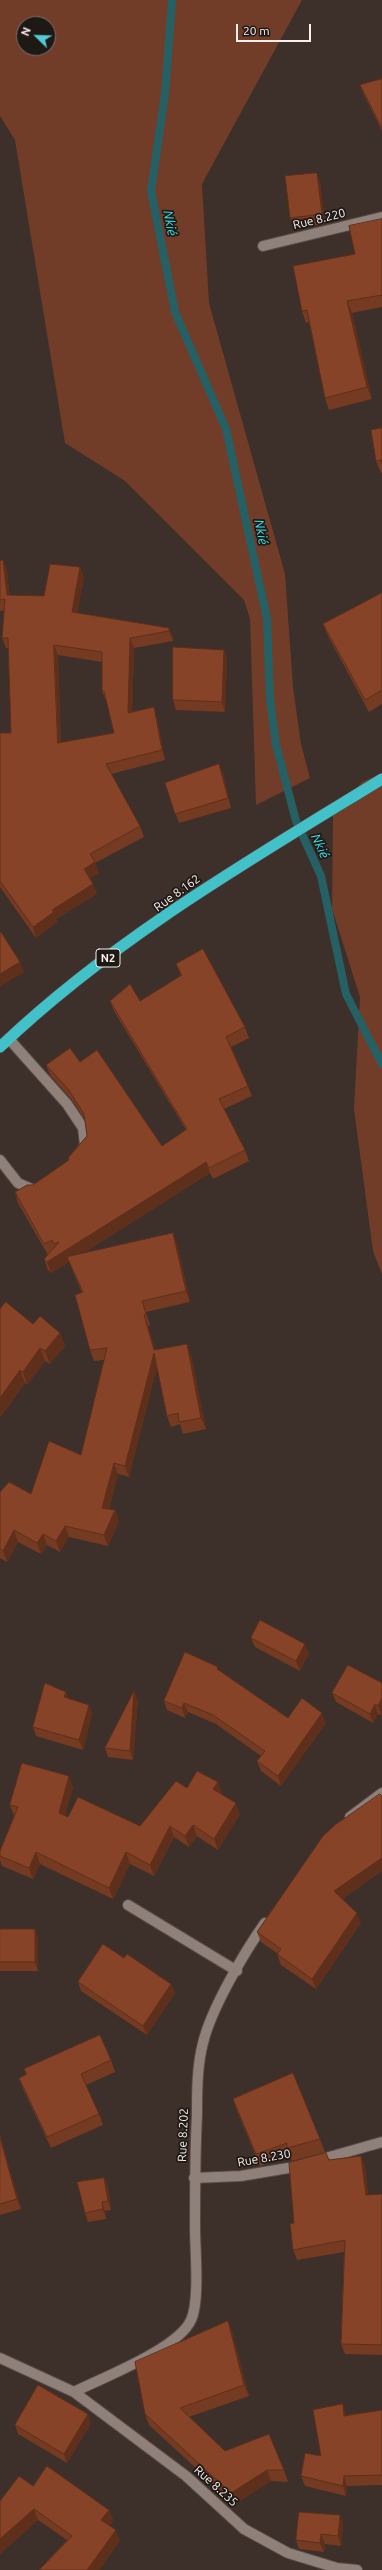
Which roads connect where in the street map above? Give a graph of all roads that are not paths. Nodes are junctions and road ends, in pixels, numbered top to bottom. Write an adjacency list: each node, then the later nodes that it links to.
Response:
1 (382, 217): 2 (street, Rue 8.220)
2 (263, 246)
3 (382, 779): 4 (highway, Rue 8.162 / N2)
4 (9, 1039): 5 (highway, Rue 8.162 / N2); 6 (street)
5 (0, 1047)
6 (77, 1156)
7 (0, 1160): 8 (street)
8 (44, 1184)
9 (382, 1793): 10 (street)
10 (340, 1826)
11 (128, 1905): 13 (street)
12 (272, 1913): 13 (street, Rue 8.202)
13 (237, 1971): 15 (street, Rue 8.202)
14 (382, 2142): 15 (street, Rue 8.230)
15 (194, 2178): 17 (street, Rue 8.202)
16 (0, 2358): 17 (street)
17 (74, 2392): 18 (street, Rue 8.235)
18 (336, 2569): 19 (street, Rue 8.235)
19 (356, 2570)

